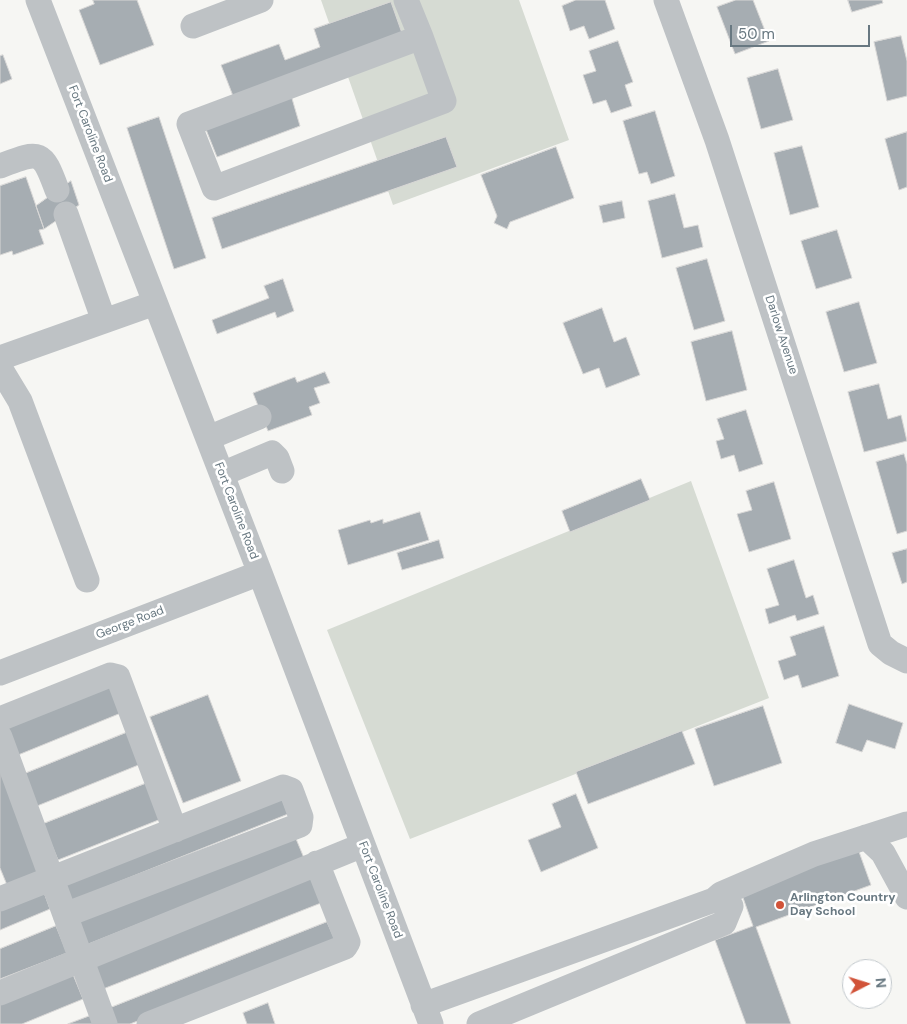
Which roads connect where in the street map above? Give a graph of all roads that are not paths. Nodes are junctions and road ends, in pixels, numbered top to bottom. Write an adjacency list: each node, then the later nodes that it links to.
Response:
1 (38, 0): 10 (street, Fort Caroline Road)
2 (261, 0): 5 (street)
3 (406, 0): 6 (street)
4 (666, 0): 20 (street, Darlow Avenue)
5 (193, 26)
6 (420, 37): 6 (street)
7 (0, 166): 8 (street)
8 (57, 190)
9 (66, 214): 11 (street)
10 (155, 303): 11 (street); 15 (street, Fort Caroline Road)
11 (104, 321): 12 (street)
12 (0, 358)
13 (0, 368): 19 (street)
14 (260, 417): 15 (street)
15 (208, 438): 17 (street, Fort Caroline Road)
16 (282, 471): 17 (street)
17 (222, 474): 18 (street, Fort Caroline Road)
18 (260, 573): 21 (street, George Road); 27 (street, Fort Caroline Road)
19 (87, 580)
20 (906, 661)
21 (0, 673)
22 (0, 719): 25 (street)
23 (0, 737): 29 (street)
24 (907, 824): 26 (street)
25 (175, 830): 29 (street); 33 (street)
26 (866, 837): 30 (street); 32 (street)
27 (363, 845): 28 (street); 38 (street, Fort Caroline Road)
28 (317, 864): 36 (street); 40 (street)
29 (52, 878): 31 (street); 33 (street)
30 (907, 897)
31 (0, 899)
32 (714, 900): 34 (street); 35 (street)
33 (65, 915): 36 (street)
34 (672, 915): 35 (street); 38 (street)
35 (684, 939): 41 (street)
36 (81, 960): 37 (street); 39 (street)
37 (0, 993)
38 (427, 1014)
39 (105, 1024)
40 (149, 1024)
41 (479, 1024)

